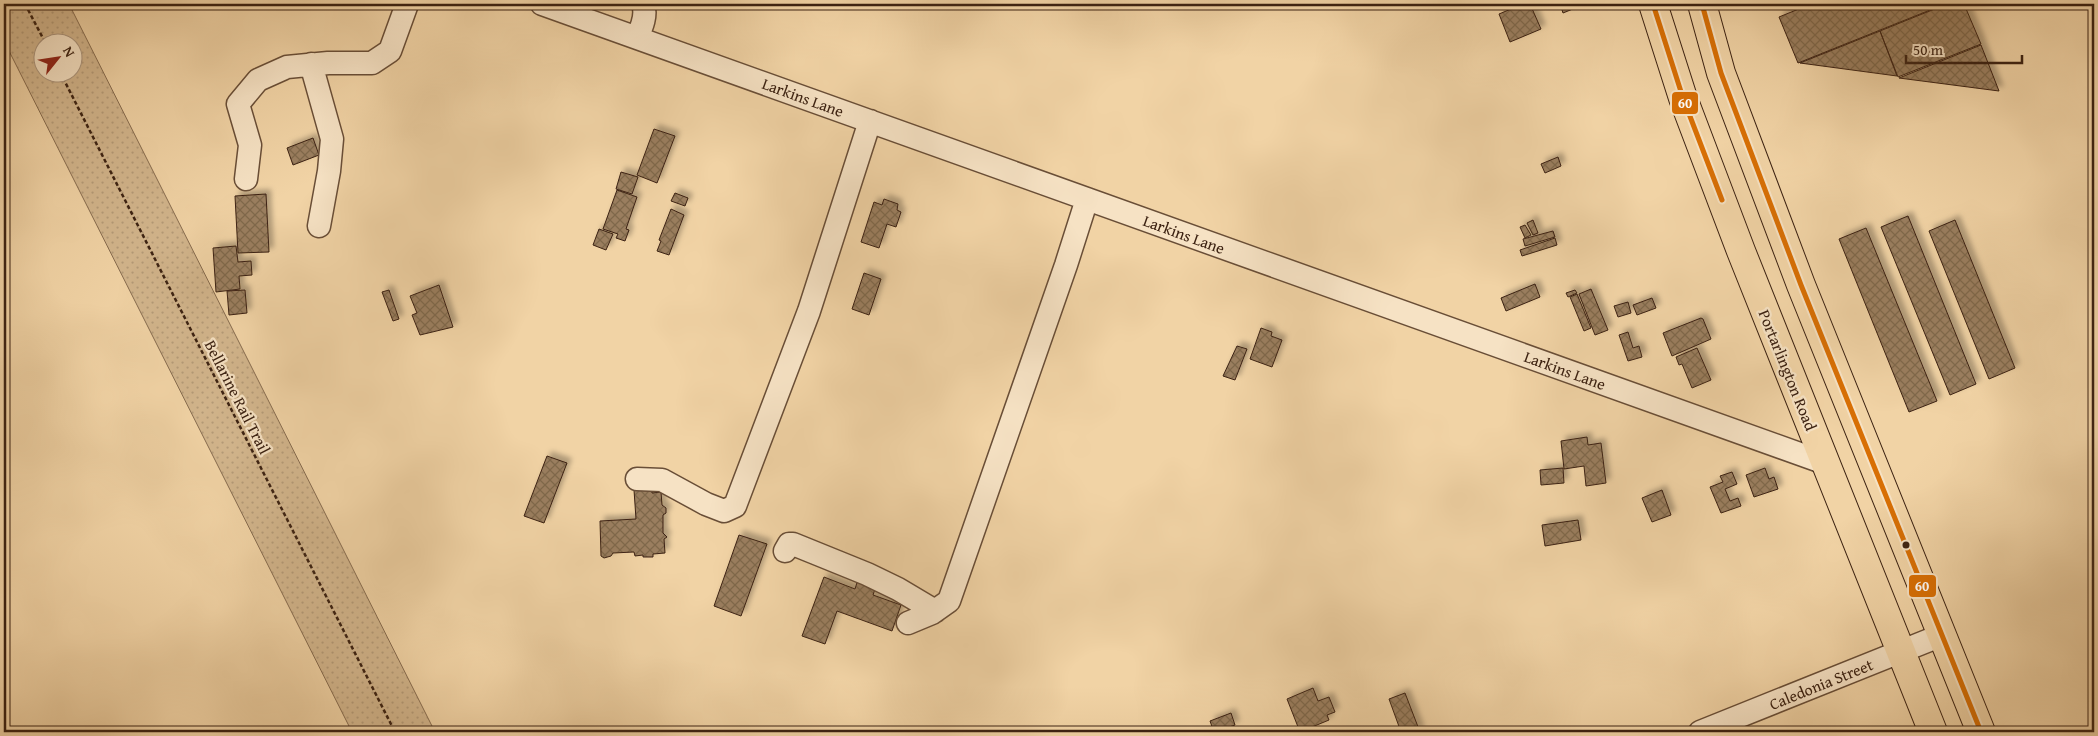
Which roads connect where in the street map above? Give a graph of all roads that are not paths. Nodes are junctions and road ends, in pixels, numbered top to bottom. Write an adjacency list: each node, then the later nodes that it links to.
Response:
1 (407, 4): 8 (street)
2 (542, 4): 6 (street, Larkins Lane)
3 (643, 4): 7 (street)
4 (1655, 4): 13 (main road, Portarlington Road)
5 (1702, 4): 18 (main road)
6 (591, 12): 7 (street, Larkins Lane)
7 (637, 37): 9 (street, Larkins Lane)
8 (311, 64): 10 (street); 12 (street)
9 (870, 121): 11 (street, Larkins Lane); 14 (street)
10 (246, 179)
11 (1087, 199): 13 (street, Larkins Lane); 16 (street)
12 (319, 226)
13 (1826, 463): 19 (main road, Portarlington Road)
14 (637, 479)
15 (785, 551): 16 (street)
16 (935, 611): 17 (street)
17 (908, 623)
18 (1942, 635): 19 (street, Caledonia Street); 22 (main road)
19 (1901, 652): 20 (street, Caledonia Street); 21 (main road, Portarlington Road)
20 (1700, 732)
21 (1933, 732)
22 (1981, 732)

